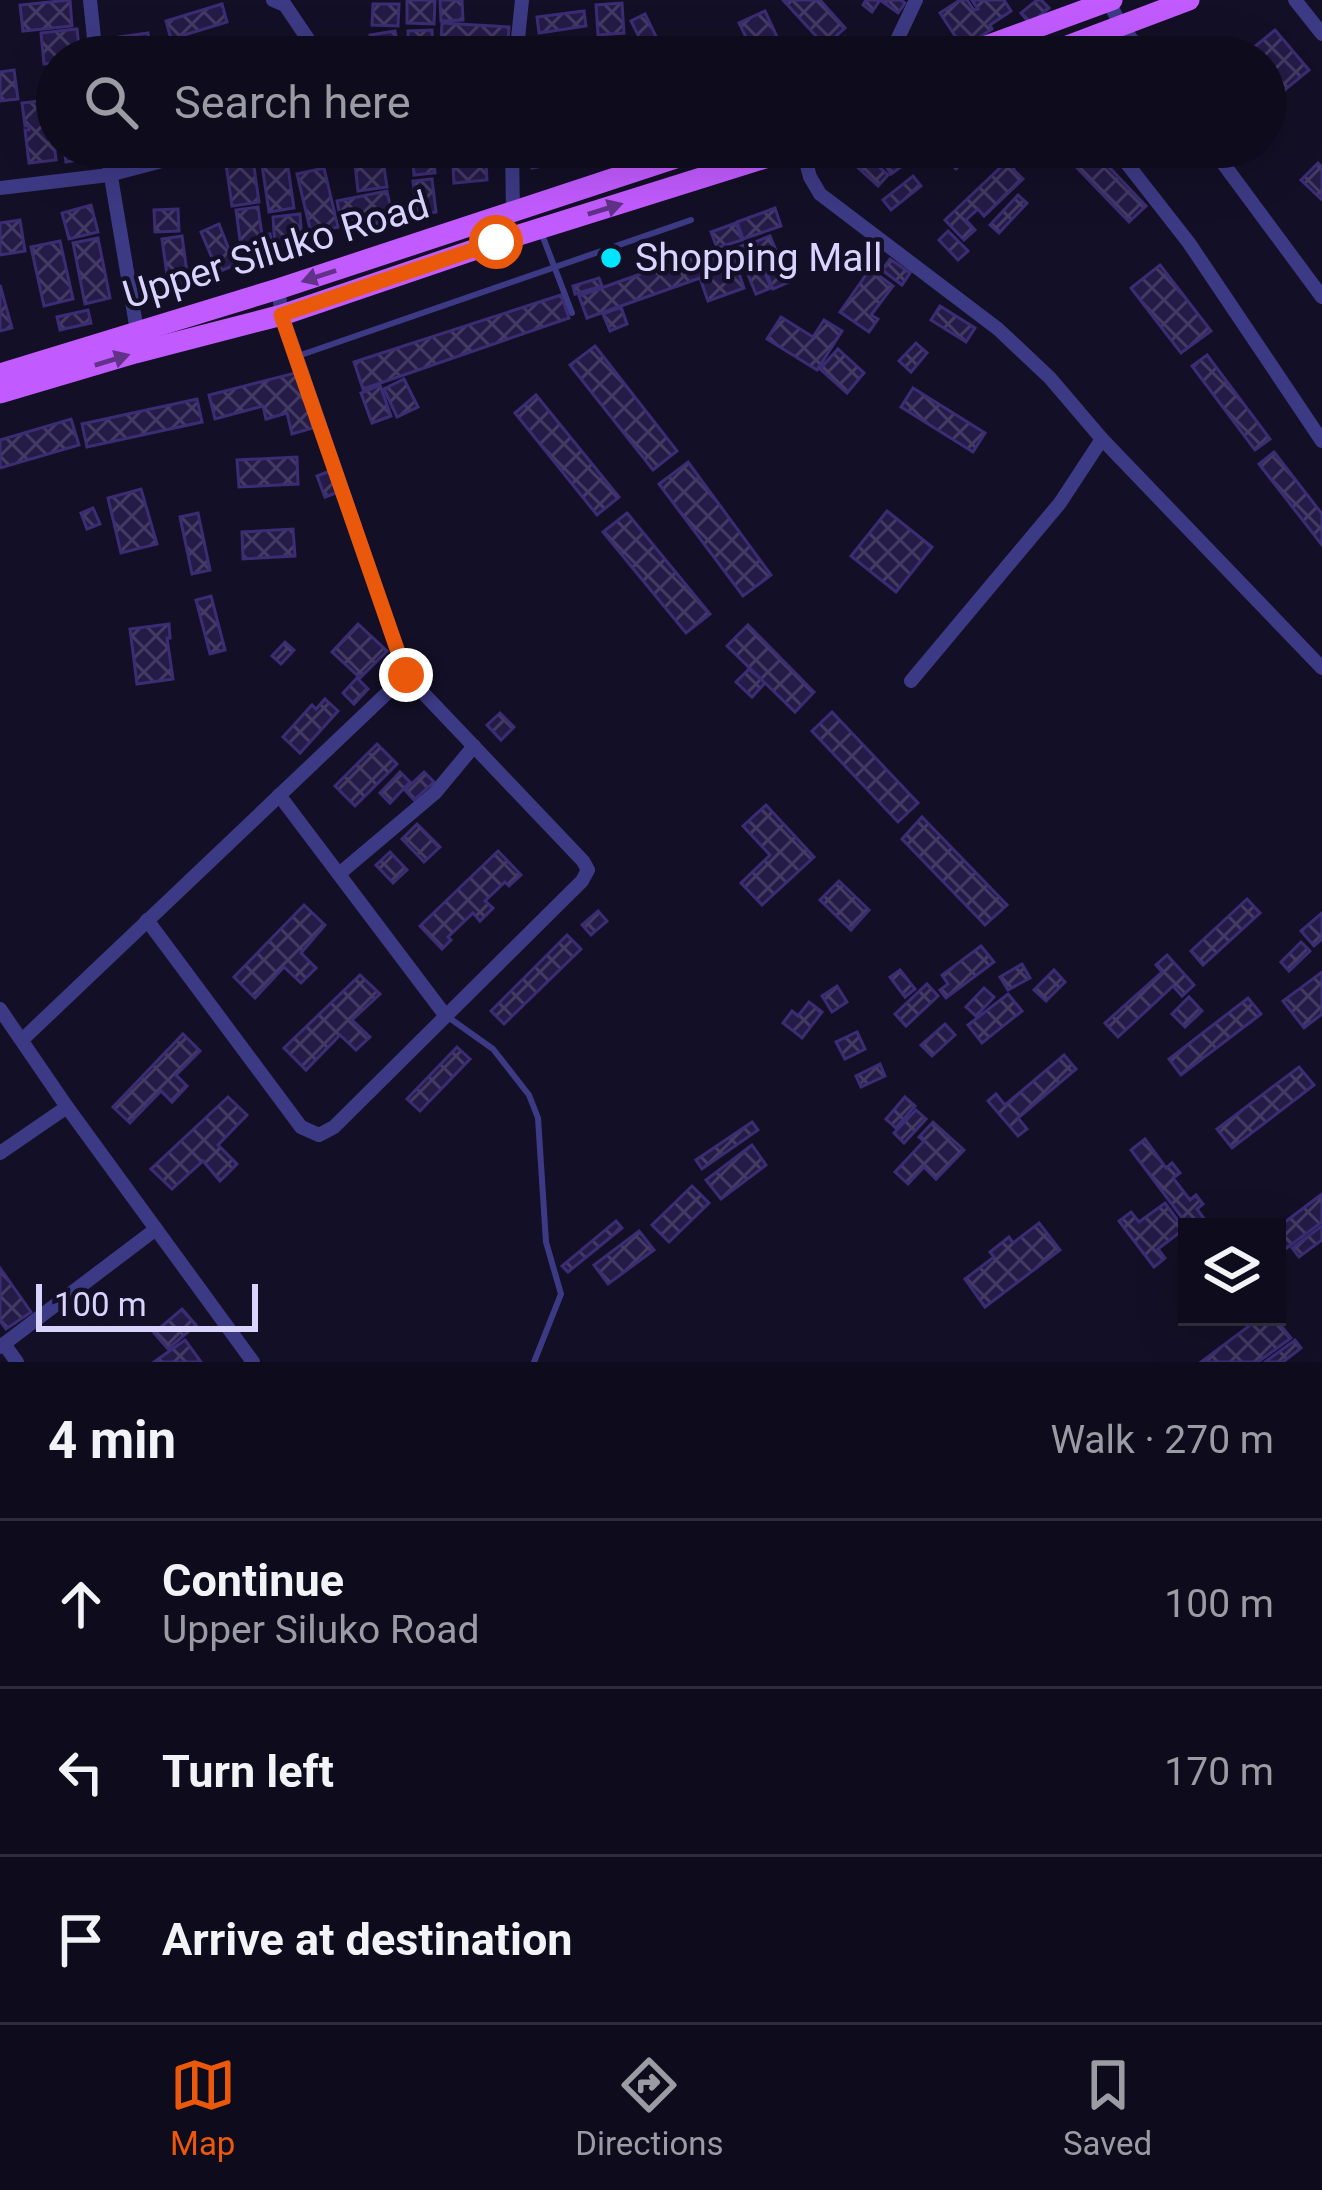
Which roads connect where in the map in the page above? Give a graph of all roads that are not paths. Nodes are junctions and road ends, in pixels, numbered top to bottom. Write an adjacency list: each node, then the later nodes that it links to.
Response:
1 (90, 0): 10 (street)
2 (272, 0): 11 (street)
3 (521, 0): 12 (street)
4 (916, 0): 13 (street)
5 (1110, 0): 8 (street); 14 (main road)
6 (1189, 0): 8 (main road)
7 (1295, 0): 9 (street)
8 (1120, 25): 15 (main road); 16 (street)
9 (1322, 34)
10 (94, 36)
11 (306, 36)
12 (518, 36)
13 (899, 36)
14 (1013, 36)
15 (1101, 36)
16 (1128, 36)
17 (108, 168): 25 (street)
18 (136, 168): 25 (street)
19 (512, 168): 27 (street)
20 (648, 168): 27 (main road, Upper Siluko Road)
21 (734, 168): 29 (main road, Upper Siluko Road, one-way to 21)
22 (807, 168): 39 (street)
23 (1130, 168): 40 (street)
24 (1227, 168): 32 (street)
25 (109, 175): 26 (street); 35 (street)
26 (0, 188)
27 (513, 214): 31 (main road, Upper Siluko Road, one-way to 31)
28 (692, 220): 30 (lane)
29 (540, 229): 30 (lane); 34 (main road, Upper Siluko Road)
30 (554, 266): 33 (lane); 36 (lane)
31 (278, 290): 34 (street); 35 (main road, Upper Siluko Road)
32 (1322, 297)
33 (572, 313)
34 (281, 315): 36 (street); 38 (main road, Upper Siluko Road, one-way to 34)
35 (137, 331): 37 (main road, Upper Siluko Road)
36 (296, 357): 42 (street)
37 (0, 374)
38 (0, 394)
39 (1102, 439): 41 (street); 43 (street)
40 (1322, 441)
41 (1322, 668)
42 (406, 675): 44 (street); 45 (street)
43 (911, 681)
44 (474, 746): 46 (street); 49 (street)
45 (279, 795): 46 (street); 47 (street)
46 (339, 874): 49 (street)
47 (147, 920): 49 (street); 50 (street)
48 (0, 1009): 50 (street)
49 (445, 1015): 57 (lane)
50 (22, 1040): 51 (street)
51 (67, 1107): 52 (street); 53 (street)
52 (0, 1154)
53 (156, 1229): 54 (street); 56 (street)
54 (2, 1345): 55 (street)
55 (17, 1362)
56 (253, 1362)
57 (534, 1362)

